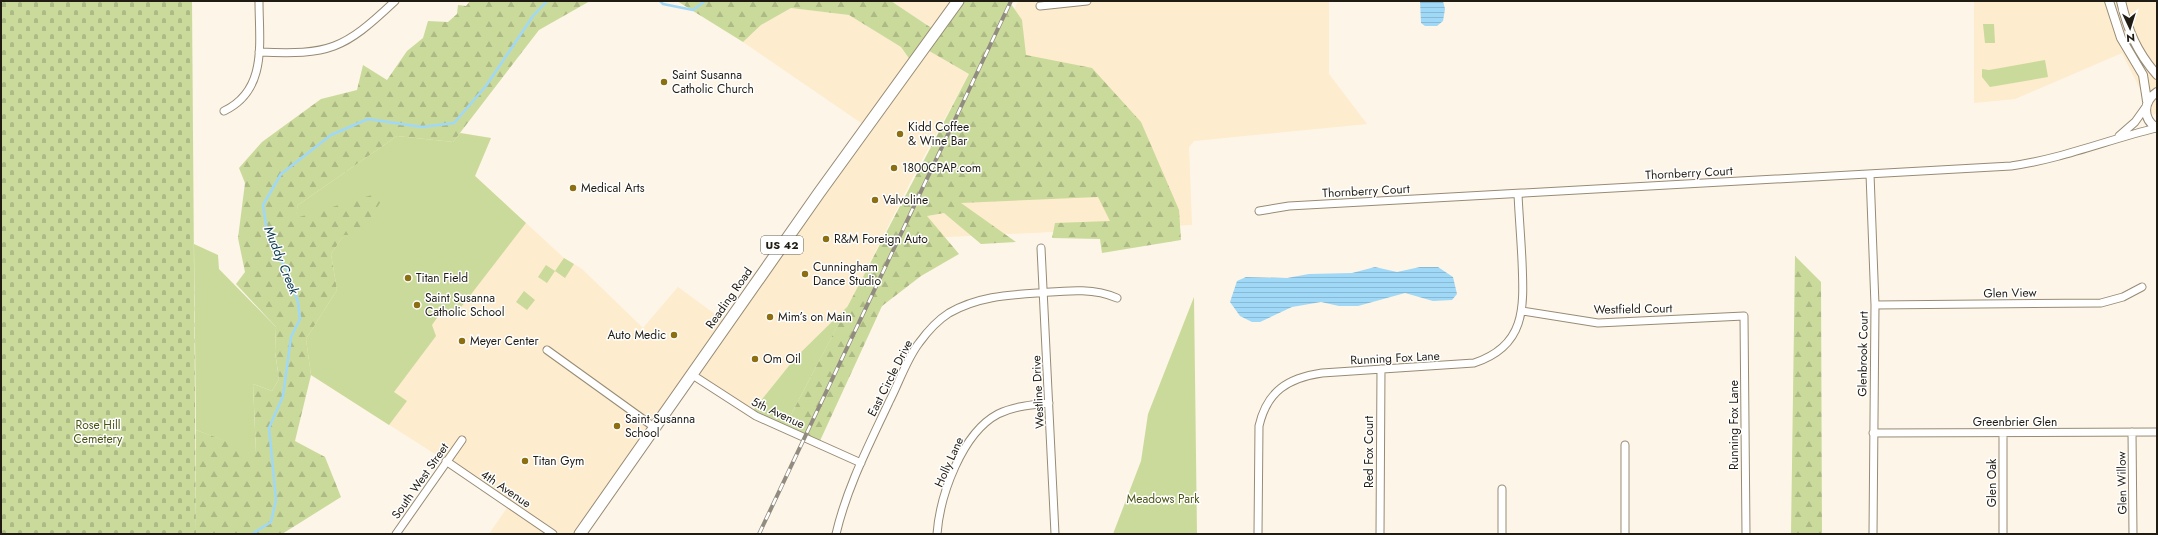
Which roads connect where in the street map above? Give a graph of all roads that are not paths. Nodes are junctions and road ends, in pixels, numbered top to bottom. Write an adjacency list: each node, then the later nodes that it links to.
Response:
1 (259, 1): 8 (street)
2 (395, 1): 8 (street)
3 (958, 1): 27 (main road, Reading Road / US 42)
4 (1087, 1): 7 (street)
5 (2109, 1): 11 (street)
6 (2121, 1): 9 (street)
7 (1040, 6)
8 (259, 52): 12 (street)
9 (2157, 75)
10 (2157, 92): 11 (street)
11 (2146, 104): 13 (street); 14 (street, Thornberry Court)
12 (224, 111)
13 (2157, 128): 14 (street, Thornberry Court)
14 (2117, 138): 15 (street, Thornberry Court)
15 (1870, 174): 16 (street, Thornberry Court); 22 (street, Glenbrook Court)
16 (1518, 194): 17 (street, Thornberry Court); 23 (street, Running Fox Lane)
17 (1259, 211)
18 (1041, 248): 20 (street, Westline Drive)
19 (2142, 287): 22 (street, Glen View)
20 (1044, 292): 21 (street, East Circle Drive); 28 (street, Westline Drive); 37 (street, East Circle Drive)
21 (1117, 298)
22 (1875, 305): 32 (street, Glenbrook Court)
23 (1522, 311): 24 (street, Westfield Court); 26 (street, Running Fox Lane)
24 (1744, 316): 49 (street, Running Fox Lane)
25 (547, 350): 29 (street)
26 (1381, 369): 45 (street, Running Fox Lane); 46 (street, Red Fox Court)
27 (691, 374): 29 (main road, Reading Road / US 42); 37 (street, 5th Avenue)
28 (1049, 403): 43 (street, Holly Lane); 44 (street, Westline Drive)
29 (654, 427): 41 (main road, Reading Road / US 42)
30 (2132, 432): 31 (street, Greenbrier Glen); 33 (street, Greenbrier Glen); 52 (street, Glen Willow)
31 (2157, 432)
32 (1873, 433): 33 (street, Greenbrier Glen); 50 (street, Glenbrook Court)
33 (2003, 433): 51 (street, Glen Oak)
34 (462, 440): 36 (street, South West Street)
35 (1625, 445): 48 (street)
36 (446, 461): 39 (street, South West Street); 40 (street, 4th Avenue)
37 (861, 463): 42 (street, East Circle Drive)
38 (1502, 489): 47 (street)
39 (396, 534)
40 (553, 534)
41 (580, 534)
42 (836, 534)
43 (938, 534)
44 (1055, 534)
45 (1258, 534)
46 (1380, 534)
47 (1502, 534)
48 (1625, 534)
49 (1746, 534)
50 (1873, 534)
51 (2003, 534)
52 (2133, 534)

